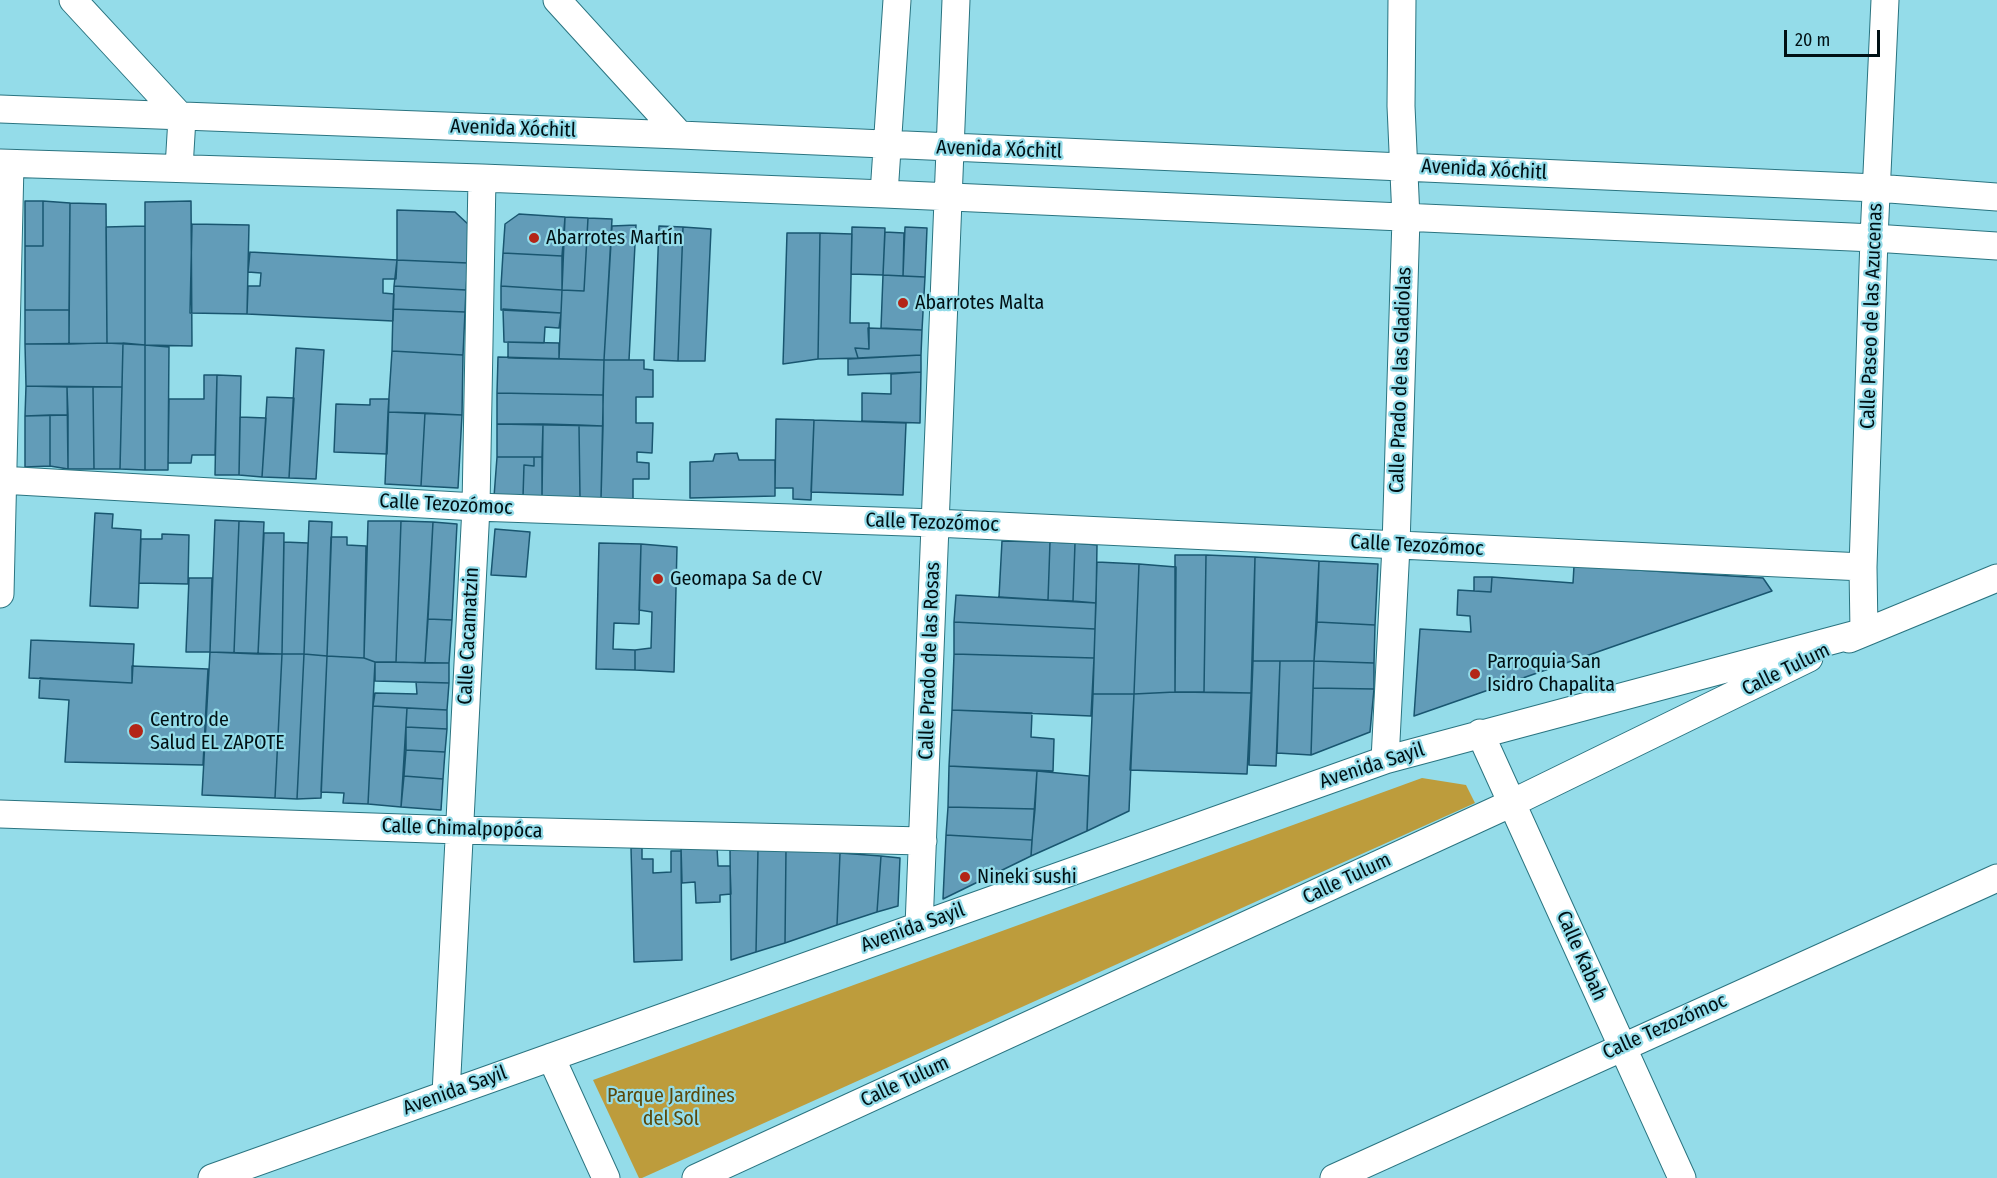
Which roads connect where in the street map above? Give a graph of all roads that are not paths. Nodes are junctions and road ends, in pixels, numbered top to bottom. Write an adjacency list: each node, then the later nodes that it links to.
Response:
1 (73, 0): 8 (street)
2 (557, 0): 9 (street)
3 (897, 0): 10 (street)
4 (956, 0): 11 (street, Calle Prado de las Rosas)
5 (1402, 0): 13 (street, Calle Prado de las Gladiolas)
6 (1885, 0): 16 (street, Calle Paseo de las Azucenas)
7 (0, 109): 8 (street, Avenida Xóchitl)
8 (182, 118): 9 (street, Avenida Xóchitl); 14 (street)
9 (680, 135): 10 (street, Avenida Xóchitl)
10 (887, 146): 11 (street, Avenida Xóchitl); 17 (street)
11 (950, 148): 13 (street, Avenida Xóchitl); 18 (street, Calle Prado de las Rosas)
12 (5, 163): 14 (street); 23 (street)
13 (1403, 167): 16 (street, Avenida Xóchitl); 20 (street, Calle Prado de las Gladiolas)
14 (179, 168): 15 (street)
15 (482, 178): 17 (street); 24 (street, Calle Cacamatzin)
16 (1876, 188): 19 (street, Avenida Xóchitl); 21 (street, Calle Paseo de las Azucenas)
17 (884, 194): 18 (street)
18 (948, 197): 20 (street); 25 (street, Calle Prado de las Rosas)
19 (1997, 197)
20 (1406, 218): 21 (street); 26 (street, Calle Prado de las Gladiolas)
21 (1874, 238): 22 (street); 27 (street, Calle Paseo de las Azucenas)
22 (1997, 246)
23 (2, 480): 24 (street, Calle Tezozómoc); 29 (street)
24 (476, 507): 25 (street, Calle Tezozómoc); 35 (street, Calle Cacamatzin)
25 (935, 523): 26 (street, Calle Tezozómoc); 36 (street, Calle Prado de las Rosas)
26 (1396, 546): 27 (street, Calle Tezozómoc); 32 (street, Calle Prado de las Gladiolas)
27 (1863, 567): 30 (street, Calle Paseo de las Azucenas)
28 (1997, 578): 30 (street, Calle Tulum)
29 (0, 594)
30 (1864, 632): 31 (street, Avenida Sayil); 33 (street, Calle Tulum)
31 (1480, 733): 32 (street, Avenida Sayil); 33 (street, Calle Kabah)
32 (1385, 760): 38 (street, Avenida Sayil)
33 (1512, 803): 39 (street, Calle Kabah); 44 (street, Calle Tulum)
34 (0, 814): 35 (street, Calle Chimalpopóca)
35 (459, 830): 36 (street, Calle Chimalpopóca); 41 (street, Calle Cacamatzin)
36 (923, 841): 38 (street, Calle Prado de las Rosas)
37 (1997, 878): 39 (street, Calle Tezozómoc)
38 (919, 926): 40 (street, Avenida Sayil)
39 (1622, 1046): 45 (street, Calle Tezozómoc); 46 (street, Calle Kabah)
40 (551, 1057): 41 (street, Avenida Sayil); 43 (street)
41 (446, 1094): 42 (street, Avenida Sayil)
42 (212, 1178)
43 (606, 1178)
44 (696, 1178)
45 (1334, 1178)
46 (1682, 1178)

